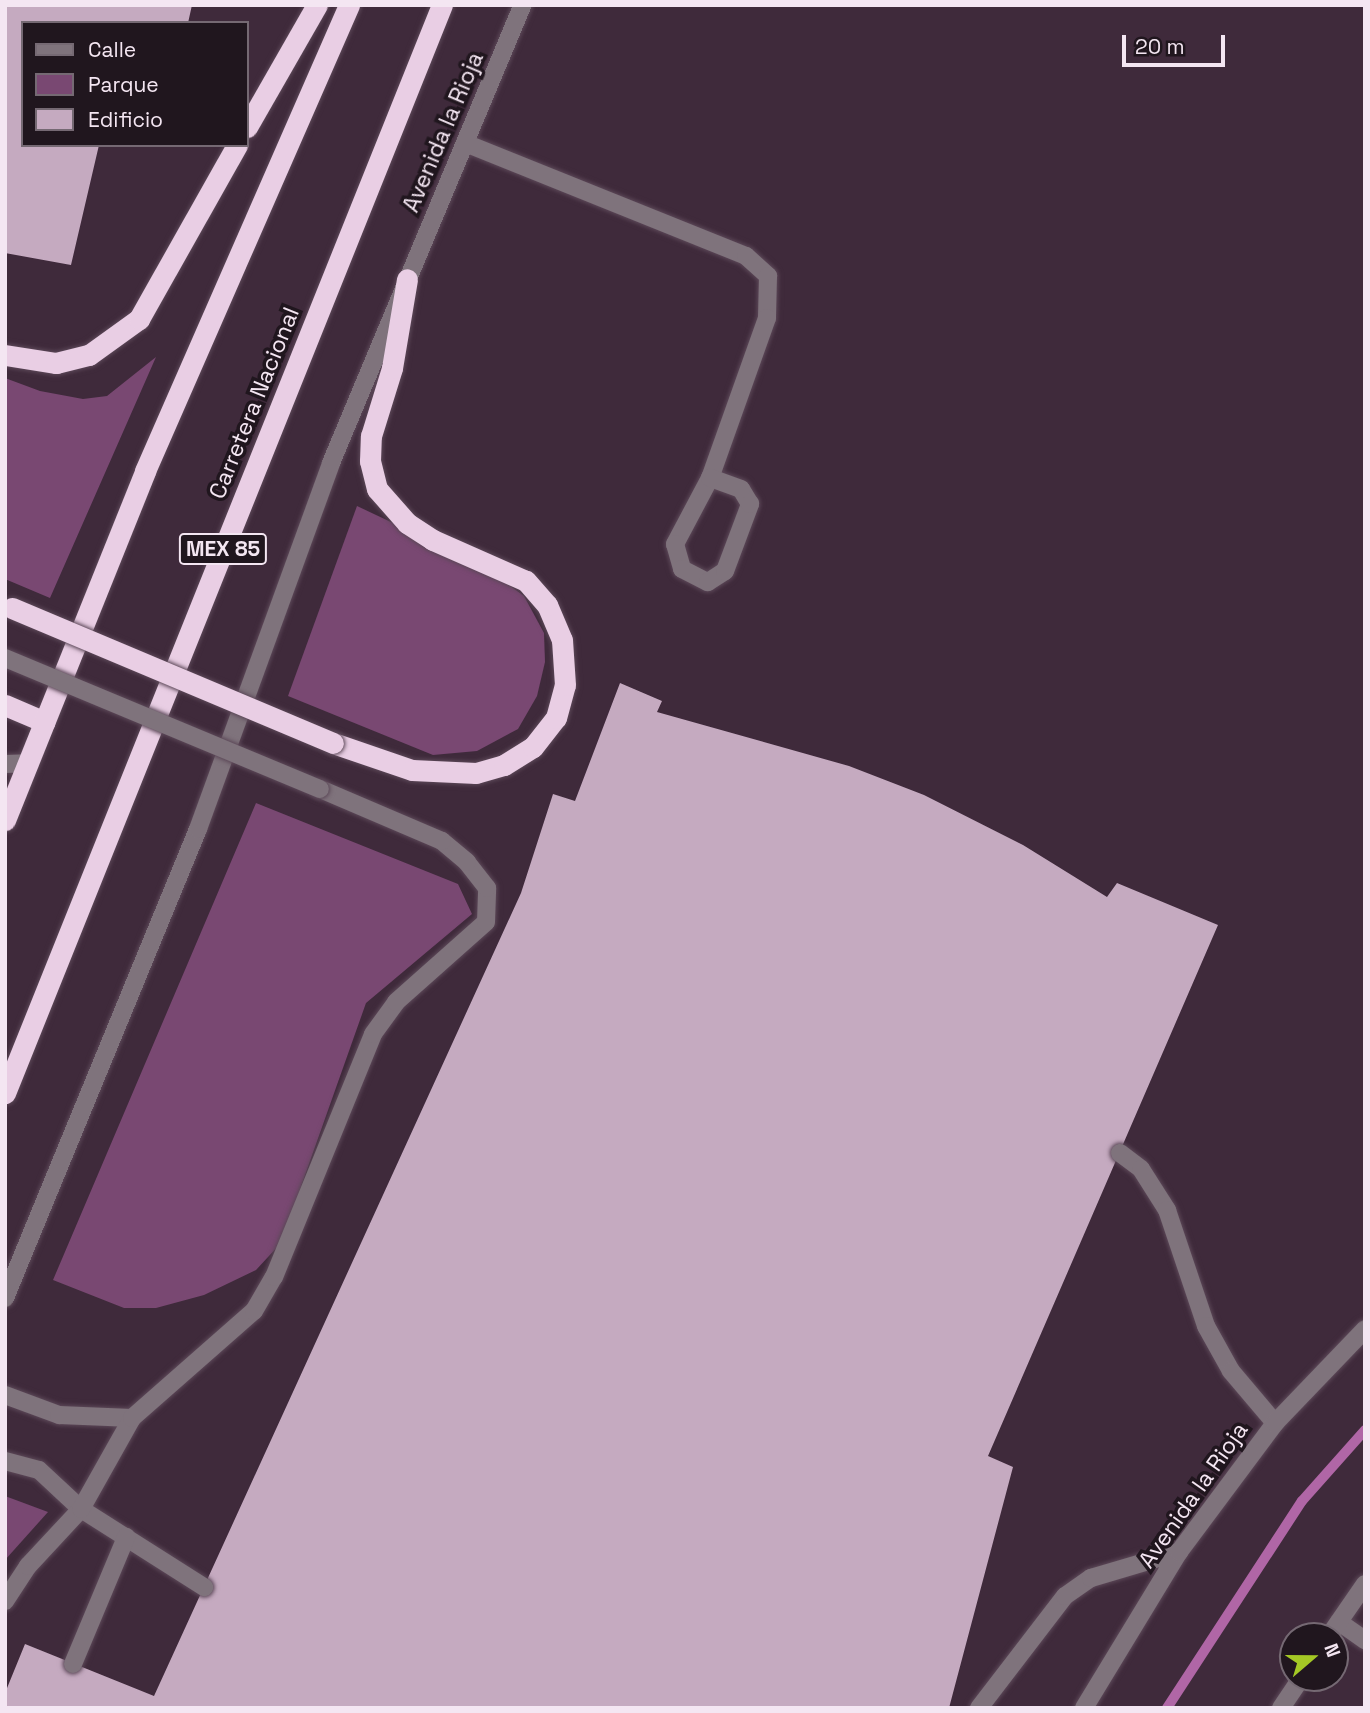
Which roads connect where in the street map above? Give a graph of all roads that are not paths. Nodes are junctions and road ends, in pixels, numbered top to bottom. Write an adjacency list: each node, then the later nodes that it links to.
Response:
1 (317, 5): 5 (highway)
2 (349, 5): 14 (highway)
3 (442, 5): 18 (highway, Carretera Nacional / MEX 85)
4 (523, 5): 6 (street, Avenida la Rioja)
5 (248, 125)
6 (465, 143): 8 (street, Avenida la Rioja); 10 (street)
7 (236, 147): 9 (highway)
8 (407, 279): 11 (highway, bridge); 20 (street, Avenida la Rioja)
9 (5, 355)
10 (710, 478): 10 (street)
11 (9, 606)
12 (5, 658): 23 (street, bridge)
13 (5, 705): 14 (highway)
14 (45, 722): 15 (highway)
15 (28, 763): 16 (street); 17 (highway)
16 (5, 764)
17 (5, 820)
18 (5, 1093)
19 (1119, 1153): 24 (street)
20 (5, 1298)
21 (1365, 1329): 24 (street, Avenida la Rioja)
22 (5, 1395): 23 (street)
23 (132, 1418): 26 (street)
24 (1275, 1423): 28 (street, Avenida la Rioja)
25 (5, 1461): 26 (street)
26 (81, 1509): 27 (street); 31 (street)
27 (126, 1537): 30 (street); 33 (street)
28 (1179, 1552): 35 (street); 36 (street, Avenida la Rioja)
29 (1365, 1584): 32 (street)
30 (204, 1587)
31 (5, 1601)
32 (1339, 1622)
33 (73, 1664)
34 (1292, 1692): 37 (street)
35 (979, 1708)
36 (1084, 1708)
37 (1281, 1708)

